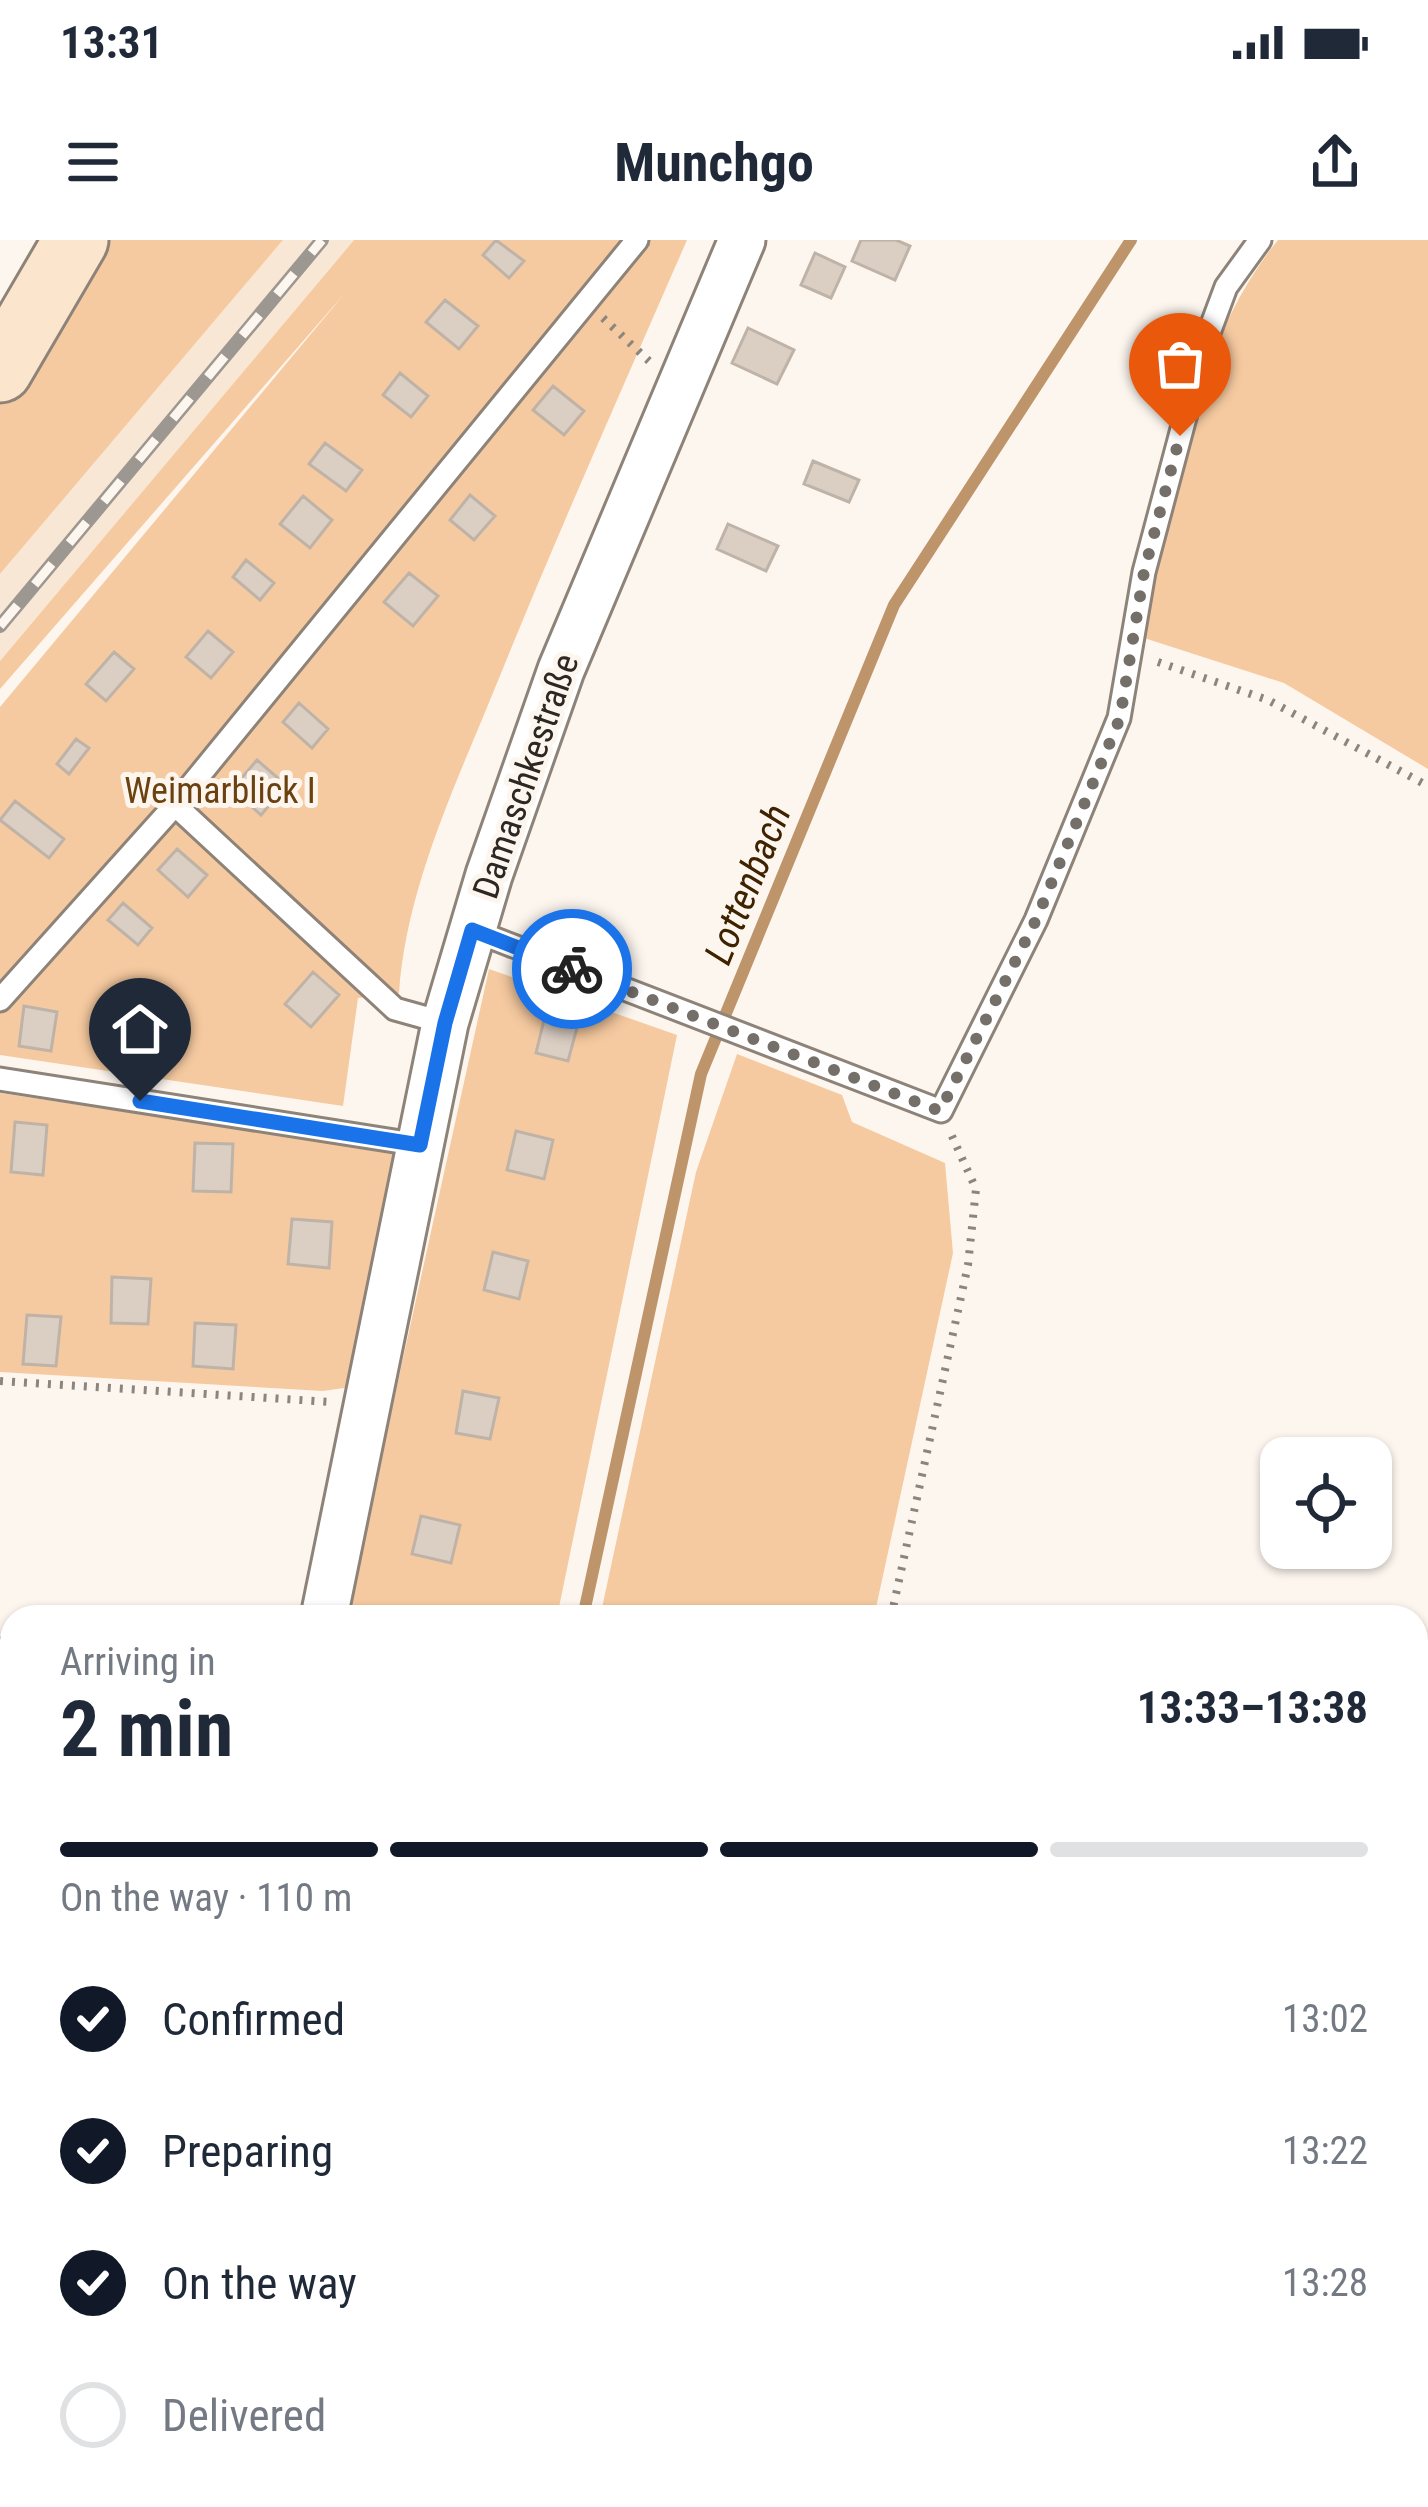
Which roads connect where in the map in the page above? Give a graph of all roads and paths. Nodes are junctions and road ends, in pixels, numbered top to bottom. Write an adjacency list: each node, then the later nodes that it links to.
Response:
1 (76, 240): 6 (street)
2 (637, 240): 5 (lane)
3 (742, 240): 7 (street, Damaschkestraße)
4 (1260, 240): 8 (lane)
5 (586, 300): 7 (path); 10 (lane)
6 (0, 370)
7 (686, 373): 11 (street, Damaschkestraße)
8 (1128, 652): 9 (path); 15 (lane)
9 (1428, 786)
10 (175, 805): 12 (lane); 13 (lane)
11 (472, 930): 13 (street, Damaschkestraße); 15 (lane)
12 (0, 1000)
13 (445, 1023): 16 (street, Damaschkestraße)
14 (0, 1079): 16 (lane)
15 (940, 1111): 20 (path)
16 (420, 1145): 18 (street, Damaschkestraße)
17 (0, 1381): 18 (path)
18 (369, 1406): 19 (street, Damaschkestraße)
19 (327, 1605)
20 (894, 1605)

